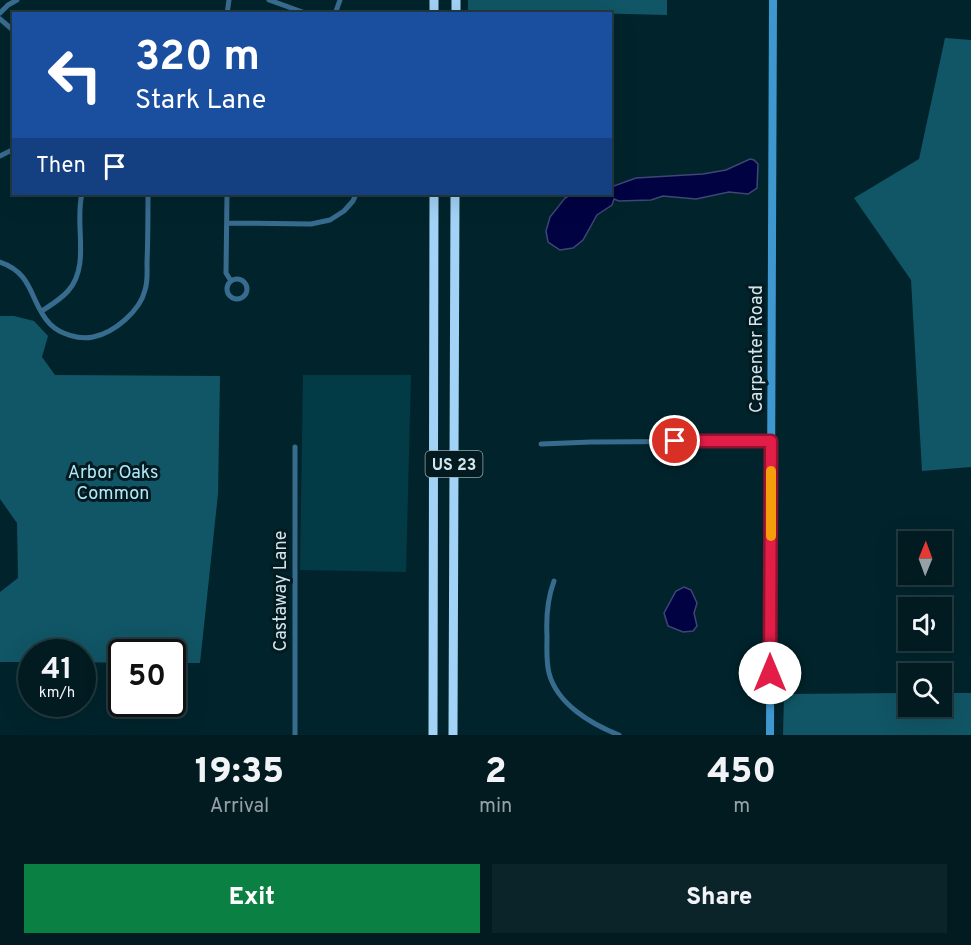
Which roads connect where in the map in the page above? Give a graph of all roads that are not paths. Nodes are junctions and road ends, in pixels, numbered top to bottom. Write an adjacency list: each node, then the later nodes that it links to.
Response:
1 (17, 0): 5 (street)
2 (269, 0): 4 (street)
3 (772, 0): 18 (main road, Carpenter Road)
4 (302, 12)
5 (0, 13)
6 (0, 19): 7 (street)
7 (12, 29)
8 (82, 195): 17 (street)
9 (148, 195): 17 (street)
10 (227, 195): 14 (street)
11 (356, 195): 14 (street)
12 (434, 195): 23 (highway, US 23)
13 (455, 195): 24 (highway, US 23)
14 (227, 224): 16 (street)
15 (0, 262): 17 (street)
16 (231, 281)
17 (42, 311)
18 (771, 441): 19 (street); 26 (main road, Carpenter Road)
19 (542, 444)
20 (295, 447): 22 (street, Castaway Lane)
21 (554, 582): 25 (street)
22 (295, 735)
23 (433, 735)
24 (453, 735)
25 (620, 735)
26 (770, 735)

